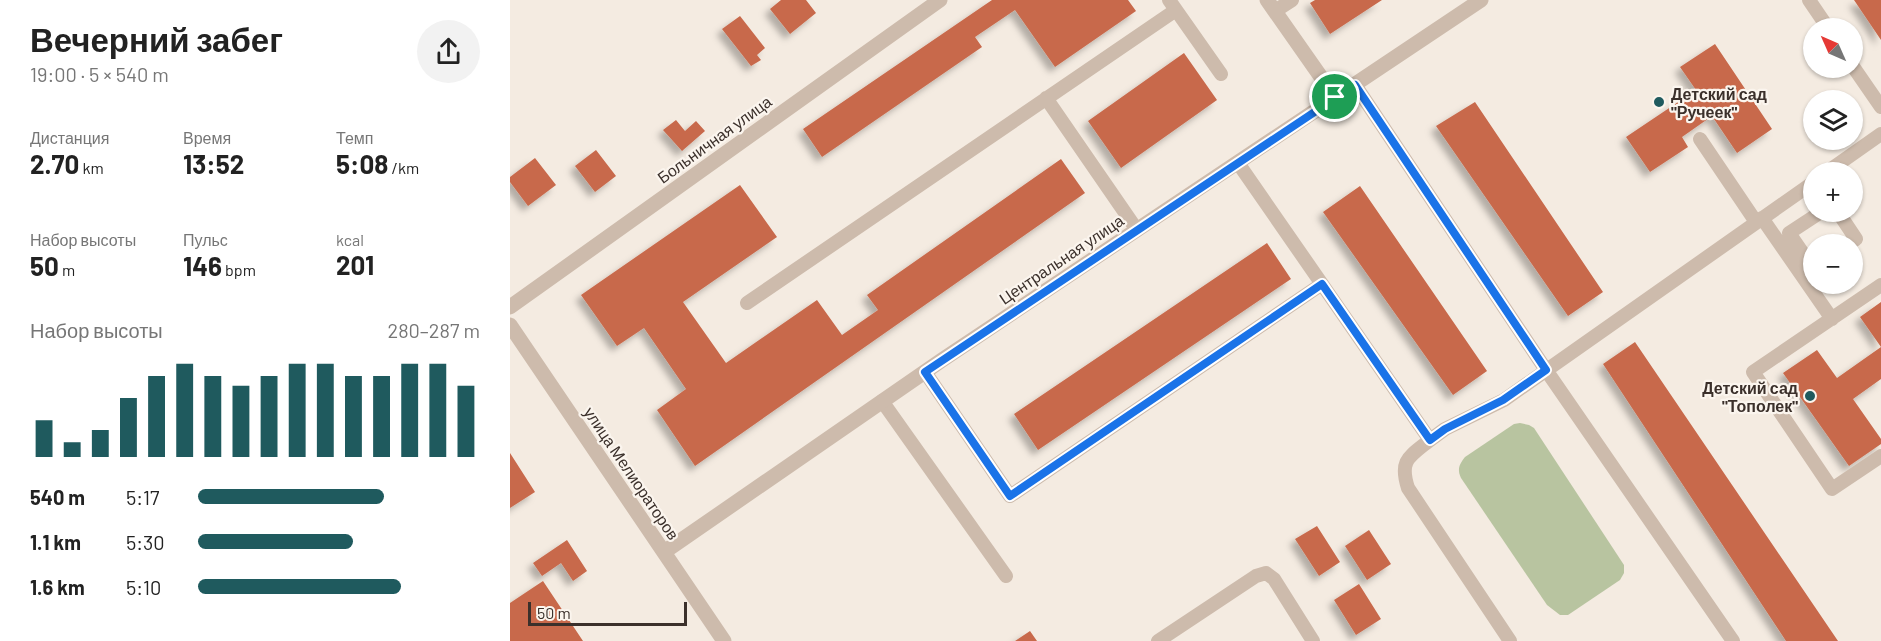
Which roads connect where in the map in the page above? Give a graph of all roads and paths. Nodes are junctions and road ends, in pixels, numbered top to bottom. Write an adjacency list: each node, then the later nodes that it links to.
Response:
1 (939, 0): 28 (street, Больничная улица)
2 (1292, 0): 6 (lane)
3 (1481, 0): 10 (street, Центральная улица)
4 (1809, 0): 7 (lane)
5 (1172, 5): 8 (lane); 12 (lane)
6 (1271, 6): 11 (street)
7 (1821, 18)
8 (1221, 74)
9 (1861, 78): 13 (lane)
10 (1355, 85): 11 (street, Центральная улица); 31 (lane)
11 (1335, 97): 17 (street, Центральная улица)
12 (1046, 98): 21 (lane); 27 (lane)
13 (1881, 107)
14 (1881, 134): 16 (lane)
15 (1700, 139): 19 (lane)
16 (1841, 162)
17 (1238, 163): 21 (street, Центральная улица); 24 (lane)
18 (1803, 190): 19 (lane)
19 (1759, 220): 23 (lane); 31 (lane)
20 (1806, 222): 22 (lane)
21 (1137, 230): 32 (street, Центральная улица)
22 (1803, 258)
23 (1803, 264)
24 (1322, 284): 32 (lane); 34 (lane)
25 (1881, 285): 29 (lane)
26 (1820, 294): 29 (lane)
27 (747, 303)
28 (510, 307)
29 (1832, 319): 35 (lane)
30 (510, 325): 36 (street, улица Мелиораторов)
31 (1546, 370): 34 (lane); 42 (lane)
32 (925, 372): 33 (street, Центральная улица)
33 (882, 401): 36 (street, Центральная улица); 37 (lane)
34 (1430, 440): 41 (lane)
35 (1881, 456)
36 (664, 552): 38 (street, улица Мелиораторов)
37 (1006, 576)
38 (724, 641)
39 (1158, 641): 40 (lane)
40 (1313, 641)
41 (1510, 641)
42 (1733, 641)

